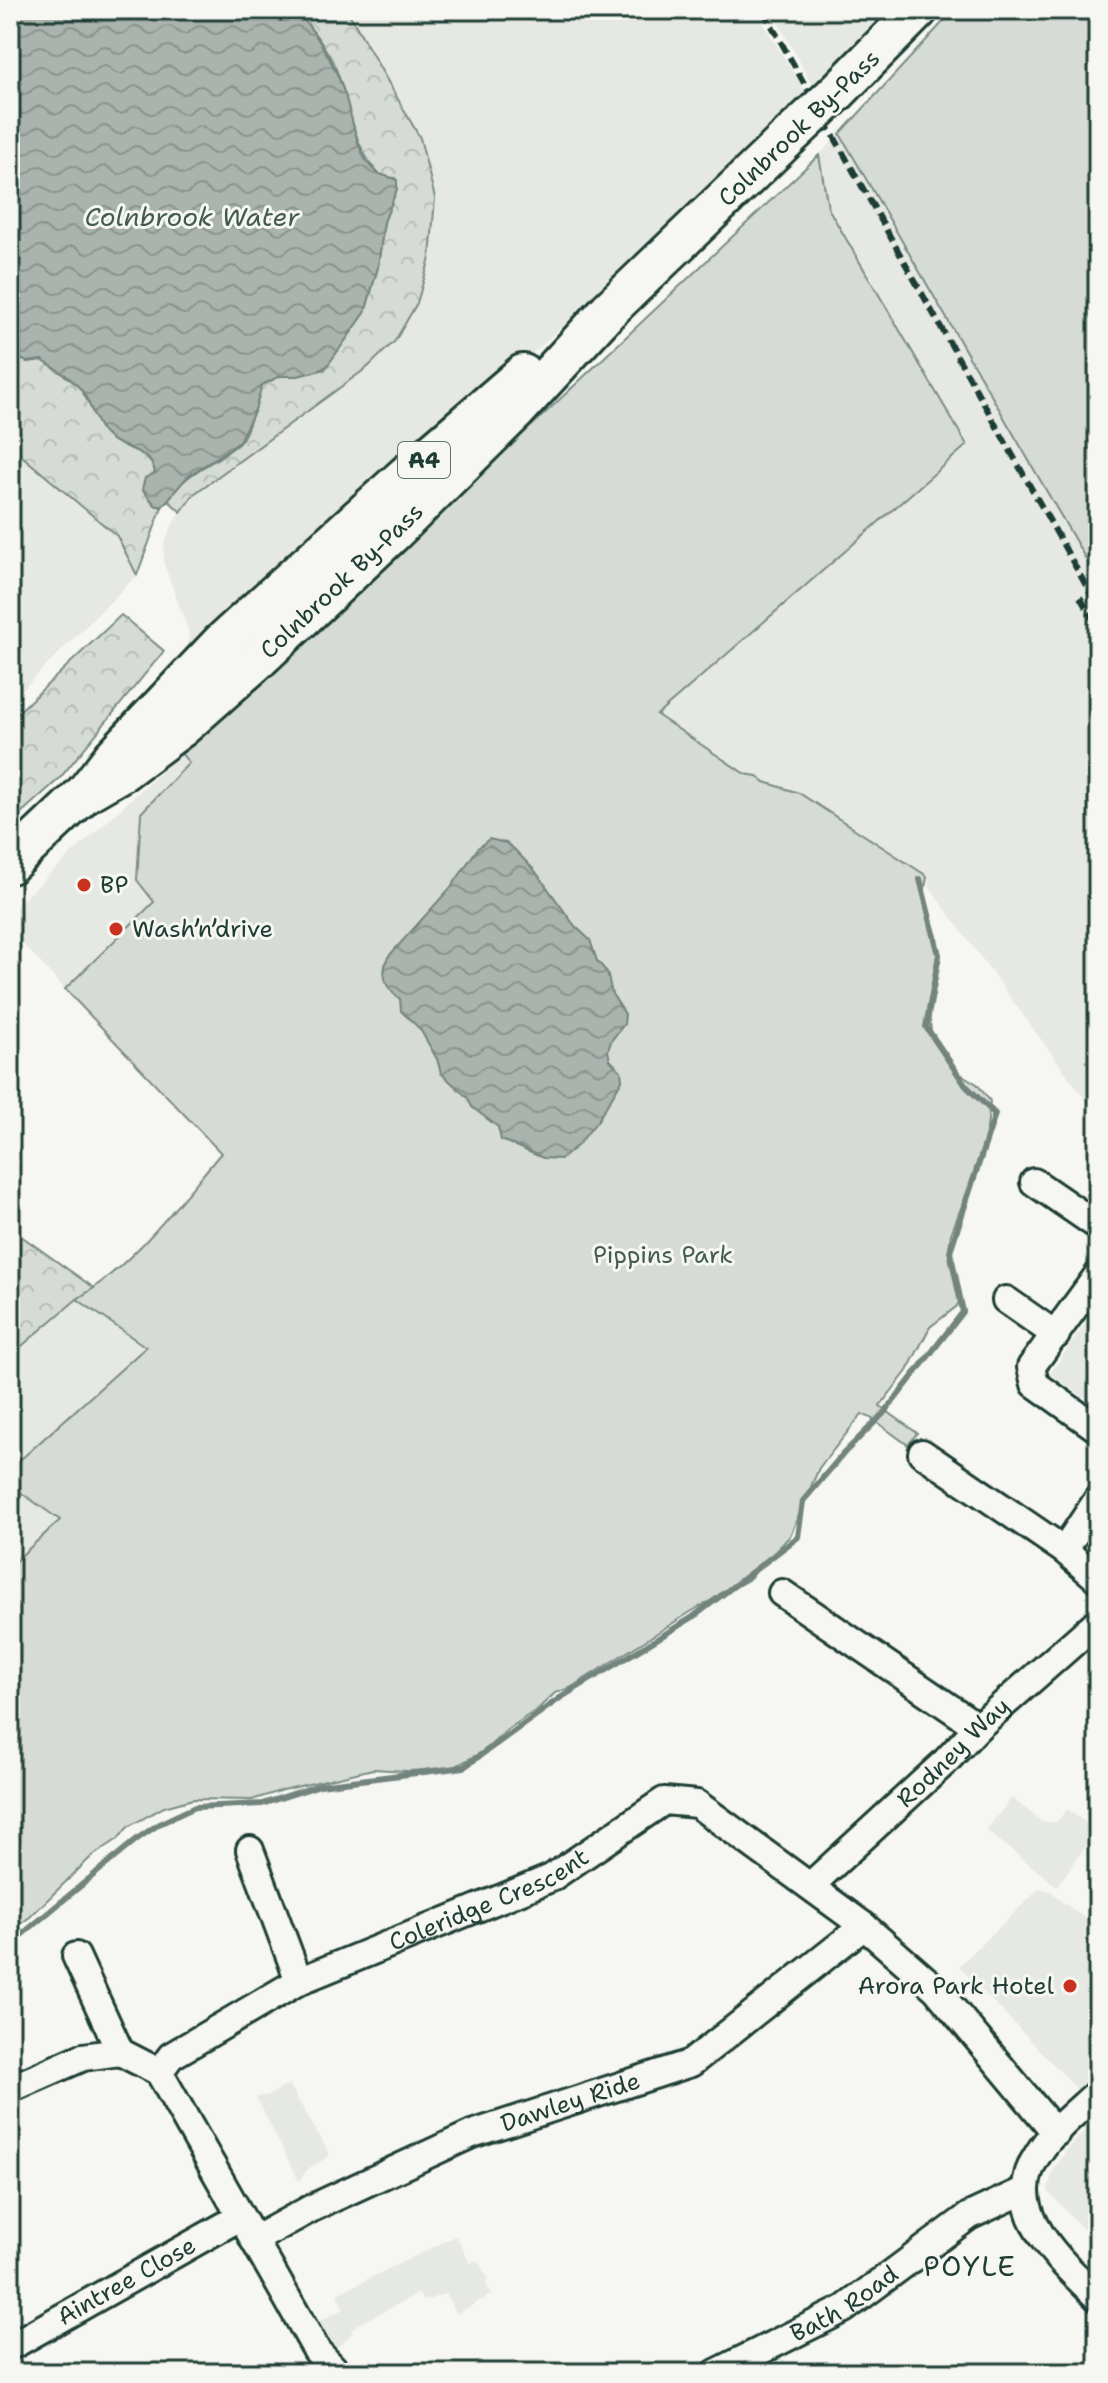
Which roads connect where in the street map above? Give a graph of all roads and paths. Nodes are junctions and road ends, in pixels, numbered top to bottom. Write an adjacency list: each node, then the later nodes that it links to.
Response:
1 (918, 10): 2 (highway, Colnbrook By-Pass / A4, bridge)
2 (10, 864)
3 (1034, 1182): 4 (street)
4 (1098, 1226)
5 (1098, 1275): 7 (street)
6 (1006, 1300): 7 (street)
7 (1056, 1335): 8 (street)
8 (1098, 1429)
9 (922, 1453): 11 (street)
10 (1098, 1499): 11 (street)
11 (1064, 1550): 12 (street)
12 (1098, 1579)
13 (782, 1593): 15 (street)
14 (1098, 1621): 15 (street, Rodney Way)
15 (978, 1727): 17 (street, Rodney Way)
16 (250, 1850): 20 (street)
17 (810, 1886): 18 (street, Coleridge Crescent); 20 (street, Coleridge Crescent)
18 (864, 1926): 25 (street, Coleridge Crescent); 28 (street, Dawley Ride)
19 (76, 1956): 21 (street)
20 (299, 1981): 22 (street, Coleridge Crescent)
21 (120, 2052): 22 (street); 23 (street)
22 (159, 2072): 27 (street)
23 (10, 2089)
24 (1098, 2092): 25 (street)
25 (1056, 2133): 26 (street)
26 (1025, 2190): 29 (street); 32 (street, Bath Road)
27 (240, 2217): 28 (street); 30 (street, Aintree Close)
28 (254, 2240): 31 (street)
29 (1098, 2298)
30 (15, 2344)
31 (338, 2373)
32 (716, 2373)

